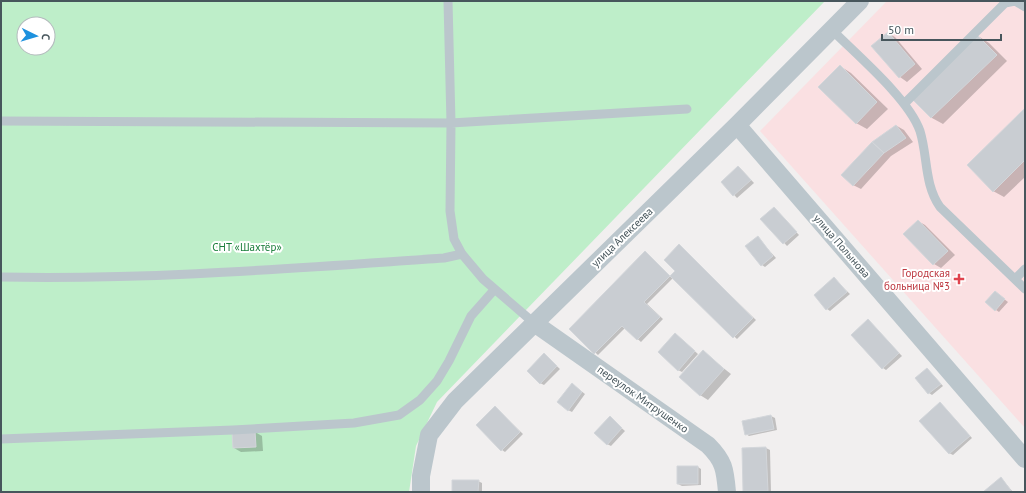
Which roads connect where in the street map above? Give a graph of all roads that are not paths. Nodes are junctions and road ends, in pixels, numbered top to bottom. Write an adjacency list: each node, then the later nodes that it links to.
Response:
1 (448, 1): 9 (lane)
2 (860, 1): 5 (street, улица Алексеева)
3 (1015, 1): 4 (lane); 6 (lane)
4 (1025, 7)
5 (832, 30): 6 (lane); 10 (street, улица Алексеева)
6 (905, 103): 14 (lane)
7 (687, 109): 9 (lane)
8 (1, 121): 9 (lane)
9 (451, 123): 11 (lane)
10 (737, 125): 17 (street, улица Алексеева); 19 (street, улица Полынова)
11 (462, 254): 13 (lane); 16 (lane)
12 (1025, 269): 14 (lane)
13 (1, 277)
14 (1015, 280): 15 (lane)
15 (1025, 289)
16 (494, 290): 17 (lane); 18 (lane)
17 (534, 324): 20 (street, улица Алексеева); 21 (street, переулок Митрушенко)
18 (1, 440)
19 (1025, 459)
20 (421, 492)
21 (727, 492)

